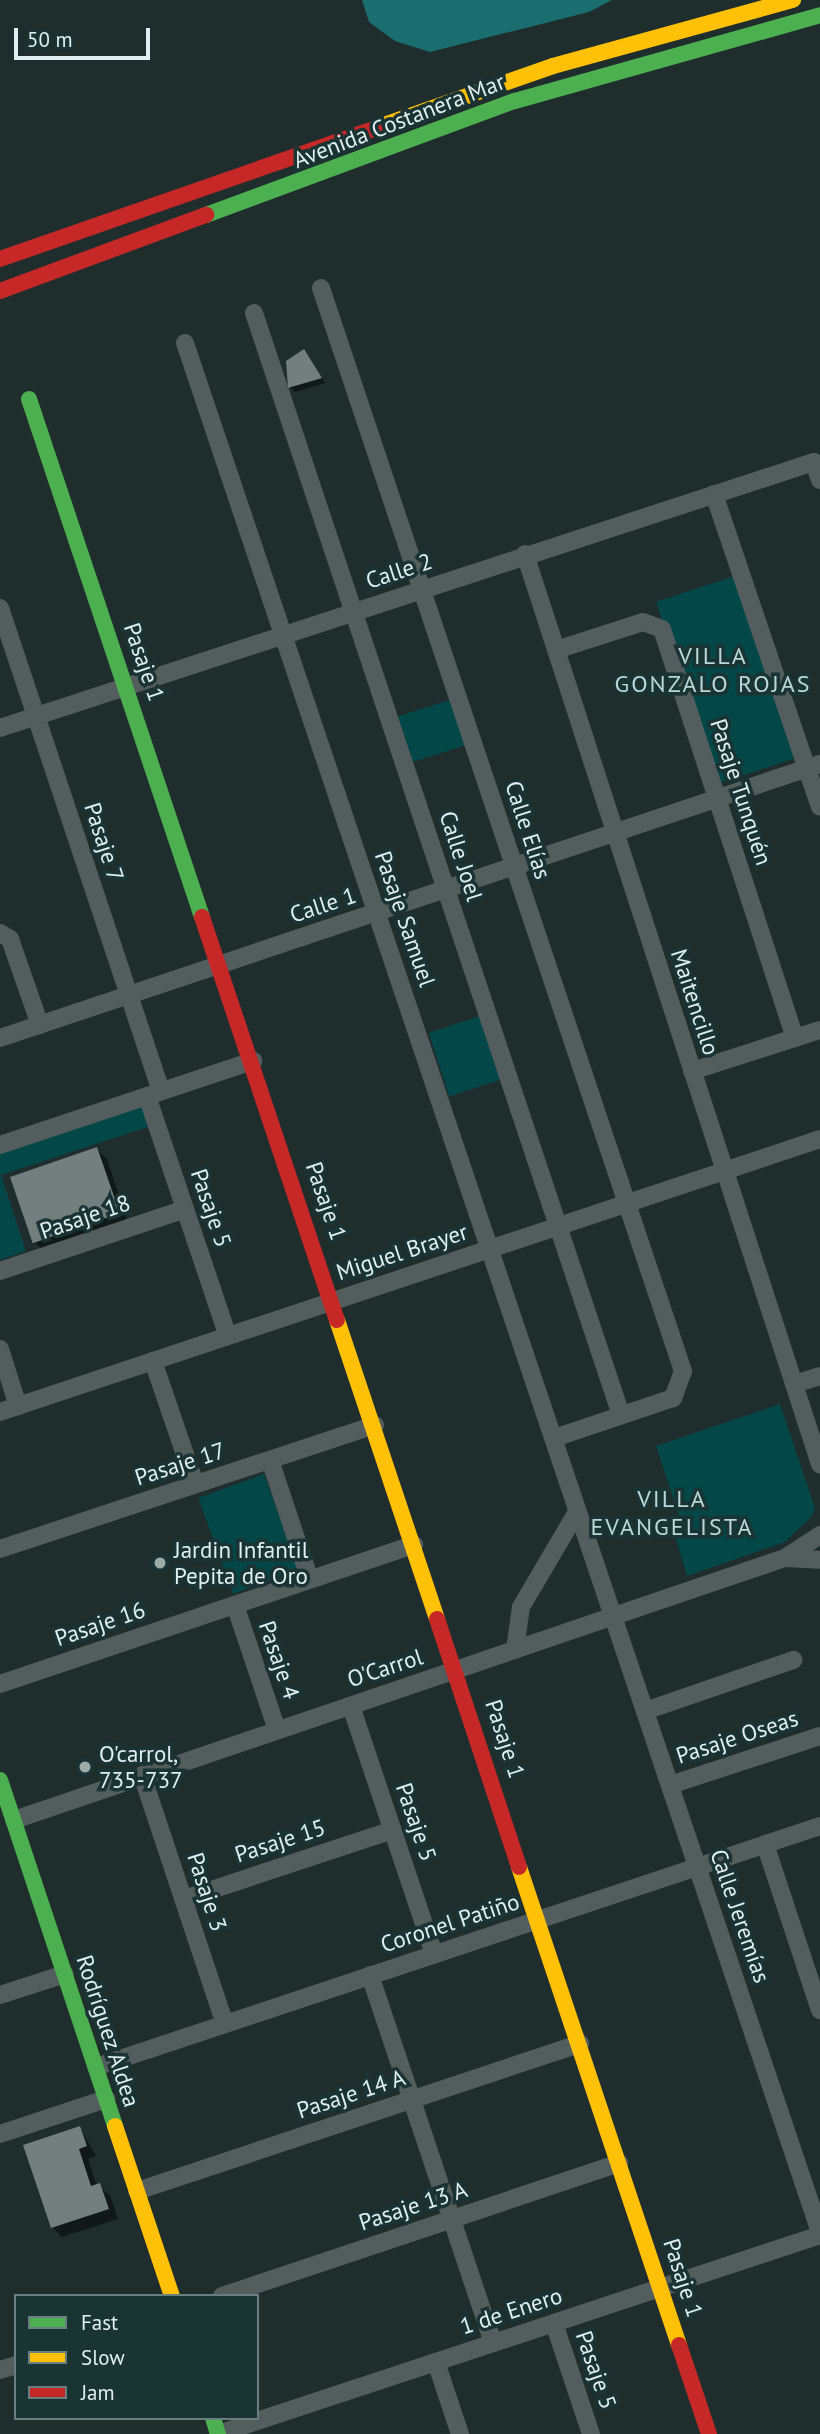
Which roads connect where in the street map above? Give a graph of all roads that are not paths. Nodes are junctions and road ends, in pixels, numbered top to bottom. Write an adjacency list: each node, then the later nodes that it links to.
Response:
1 (793, 0): 3 (street, Avenida Costanera Mar)
2 (820, 15): 5 (street, Avenida Costanera Mar)
3 (0, 259)
4 (321, 288): 12 (street, Calle Elías)
5 (0, 291)
6 (254, 313): 14 (street, Calle Joel)
7 (185, 343): 15 (street, Pasaje Samuel)
8 (29, 399): 17 (street, Pasaje 1)
9 (820, 480): 10 (street, Calle 2)
10 (714, 494): 11 (street, Calle 2); 20 (street)
11 (525, 554): 12 (street, Calle 2); 16 (street, Maitencillo)
12 (421, 589): 14 (street, Calle 2); 24 (street, Calle Elías)
13 (0, 608): 18 (street, Pasaje 7)
14 (354, 611): 15 (street, Calle 2); 25 (street, Calle Joel)
15 (283, 635): 17 (street, Calle 2); 26 (street, Pasaje Samuel)
16 (556, 650): 21 (street, Pasaje Tunquén); 23 (street, Maitencillo)
17 (126, 687): 18 (street, Calle 2); 28 (street, Pasaje 1)
18 (36, 716): 19 (street, Calle 2); 29 (street, Pasaje 7)
19 (0, 728)
20 (813, 766): 21 (street, Calle 1); 22 (street)
21 (717, 799): 23 (street, Calle 1); 33 (street, Pasaje Tunquén)
22 (820, 807)
23 (614, 834): 24 (street, Calle 1); 35 (street, Maitencillo)
24 (514, 867): 25 (street, Calle 1); 40 (street, Calle Elías)
25 (446, 889): 26 (street, Calle 1); 42 (street, Calle Joel)
26 (377, 912): 28 (street, Calle 1); 43 (street, Pasaje Samuel)
27 (3, 933): 30 (street)
28 (220, 965): 29 (street, Calle 1); 34 (street, Pasaje 1)
29 (129, 995): 30 (street, Calle 1); 36 (street, Pasaje 7)
30 (40, 1025): 32 (street, Calle 1)
31 (820, 1030): 33 (street)
32 (0, 1038)
33 (795, 1038): 35 (street)
34 (253, 1060): 36 (street); 45 (street, Pasaje 1)
35 (692, 1071): 39 (street, Maitencillo)
36 (154, 1093): 38 (street); 41 (street, Pasaje 5)
37 (820, 1139): 39 (street, Miguel Brayer)
38 (0, 1144)
39 (724, 1170): 40 (street, Miguel Brayer); 50 (street, Maitencillo)
40 (626, 1203): 42 (street, Miguel Brayer); 53 (street, Calle Elías)
41 (185, 1209): 44 (street, Pasaje 18); 46 (street, Pasaje 5)
42 (558, 1226): 43 (street, Miguel Brayer); 53 (street, Calle Joel)
43 (490, 1248): 45 (street, Miguel Brayer); 55 (street, Pasaje Samuel)
44 (0, 1271)
45 (334, 1301): 46 (street, Miguel Brayer); 54 (street, Pasaje 1)
46 (228, 1336): 48 (street, Miguel Brayer)
47 (0, 1349): 51 (street)
48 (153, 1361): 51 (street, Miguel Brayer); 58 (street)
49 (820, 1376): 50 (street)
50 (794, 1384): 57 (street, Maitencillo)
51 (18, 1406): 52 (street, Miguel Brayer)
52 (0, 1412)
53 (621, 1415): 55 (street)
54 (375, 1424): 56 (street, Pasaje 17); 61 (street, Pasaje 1)
55 (554, 1438): 59 (street, Pasaje Samuel)
56 (270, 1460): 58 (street, Pasaje 17); 65 (street)
57 (820, 1464)
58 (195, 1484): 62 (street, Pasaje 17)
59 (577, 1512): 67 (street, Pasaje Samuel); 68 (street)
60 (820, 1535): 63 (street, O'Carrol)
61 (414, 1545): 65 (street, Pasaje 16); 70 (street, Pasaje 1)
62 (0, 1549)
63 (785, 1558): 64 (street, O'Carrol); 67 (street, O'Carrol)
64 (820, 1560)
65 (310, 1580): 66 (street, Pasaje 16)
66 (235, 1605): 71 (street, Pasaje 16); 74 (street, Pasaje 4)
67 (614, 1616): 68 (street, O'Carrol); 73 (street, Calle Jeremías)
68 (515, 1650): 70 (street, O'Carrol)
69 (793, 1660): 73 (street)
70 (456, 1671): 72 (street, O'Carrol); 85 (street, Pasaje 1)
71 (0, 1684)
72 (351, 1706): 74 (street, O'Carrol); 81 (street, Pasaje 5)
73 (645, 1711): 78 (street, Calle Jeremías)
74 (277, 1730): 76 (street, O'Carrol)
75 (820, 1736): 78 (street, Pasaje Oseas)
76 (142, 1775): 79 (street, O'Carrol); 84 (street, Pasaje 3)
77 (0, 1780): 79 (street, Rodríguez Aldea)
78 (670, 1785): 83 (street, Calle Jeremías)
79 (7, 1823): 87 (street, Rodríguez Aldea)
80 (820, 1826): 82 (street, Coronel Patiño)
81 (393, 1830): 84 (street, Pasaje 15); 86 (street, Pasaje 5)
82 (765, 1844): 83 (street, Coronel Patiño); 90 (street)
83 (698, 1866): 85 (street, Coronel Patiño); 100 (street, Calle Jeremías)
84 (184, 1899): 91 (street, Pasaje 3)
85 (539, 1919): 86 (street, Coronel Patiño); 92 (street, Pasaje 1)
86 (434, 1954): 88 (street, Coronel Patiño)
87 (65, 1974): 89 (street); 93 (street, Rodríguez Aldea)
88 (370, 1975): 91 (street, Coronel Patiño); 95 (street)
89 (0, 1995)
90 (820, 2010)
91 (225, 2024): 93 (street, Coronel Patiño)
92 (580, 2044): 95 (street, Pasaje 14 A); 97 (street, Pasaje 1)
93 (96, 2067): 94 (street, Rodríguez Aldea)
94 (106, 2099): 96 (street); 98 (street, Rodríguez Aldea)
95 (412, 2100): 98 (street, Pasaje 14 A); 99 (street)
96 (0, 2134)
97 (620, 2163): 99 (street, Pasaje 13 A); 101 (street, Pasaje 1)
98 (137, 2191): 102 (street, Rodríguez Aldea)
99 (452, 2219): 103 (street, Pasaje 13 A); 105 (street)
100 (820, 2233): 101 (street, 1 de Enero)
101 (661, 2287): 104 (street, 1 de Enero); 110 (street, Pasaje 1)
102 (171, 2294)
103 (228, 2294)
104 (554, 2323): 105 (street, 1 de Enero); 109 (street, Pasaje 5)
105 (493, 2343): 106 (street, 1 de Enero)
106 (436, 2362): 107 (street, 1 de Enero); 108 (street)
107 (218, 2434)
108 (460, 2434)
109 (592, 2434)
110 (709, 2434)

